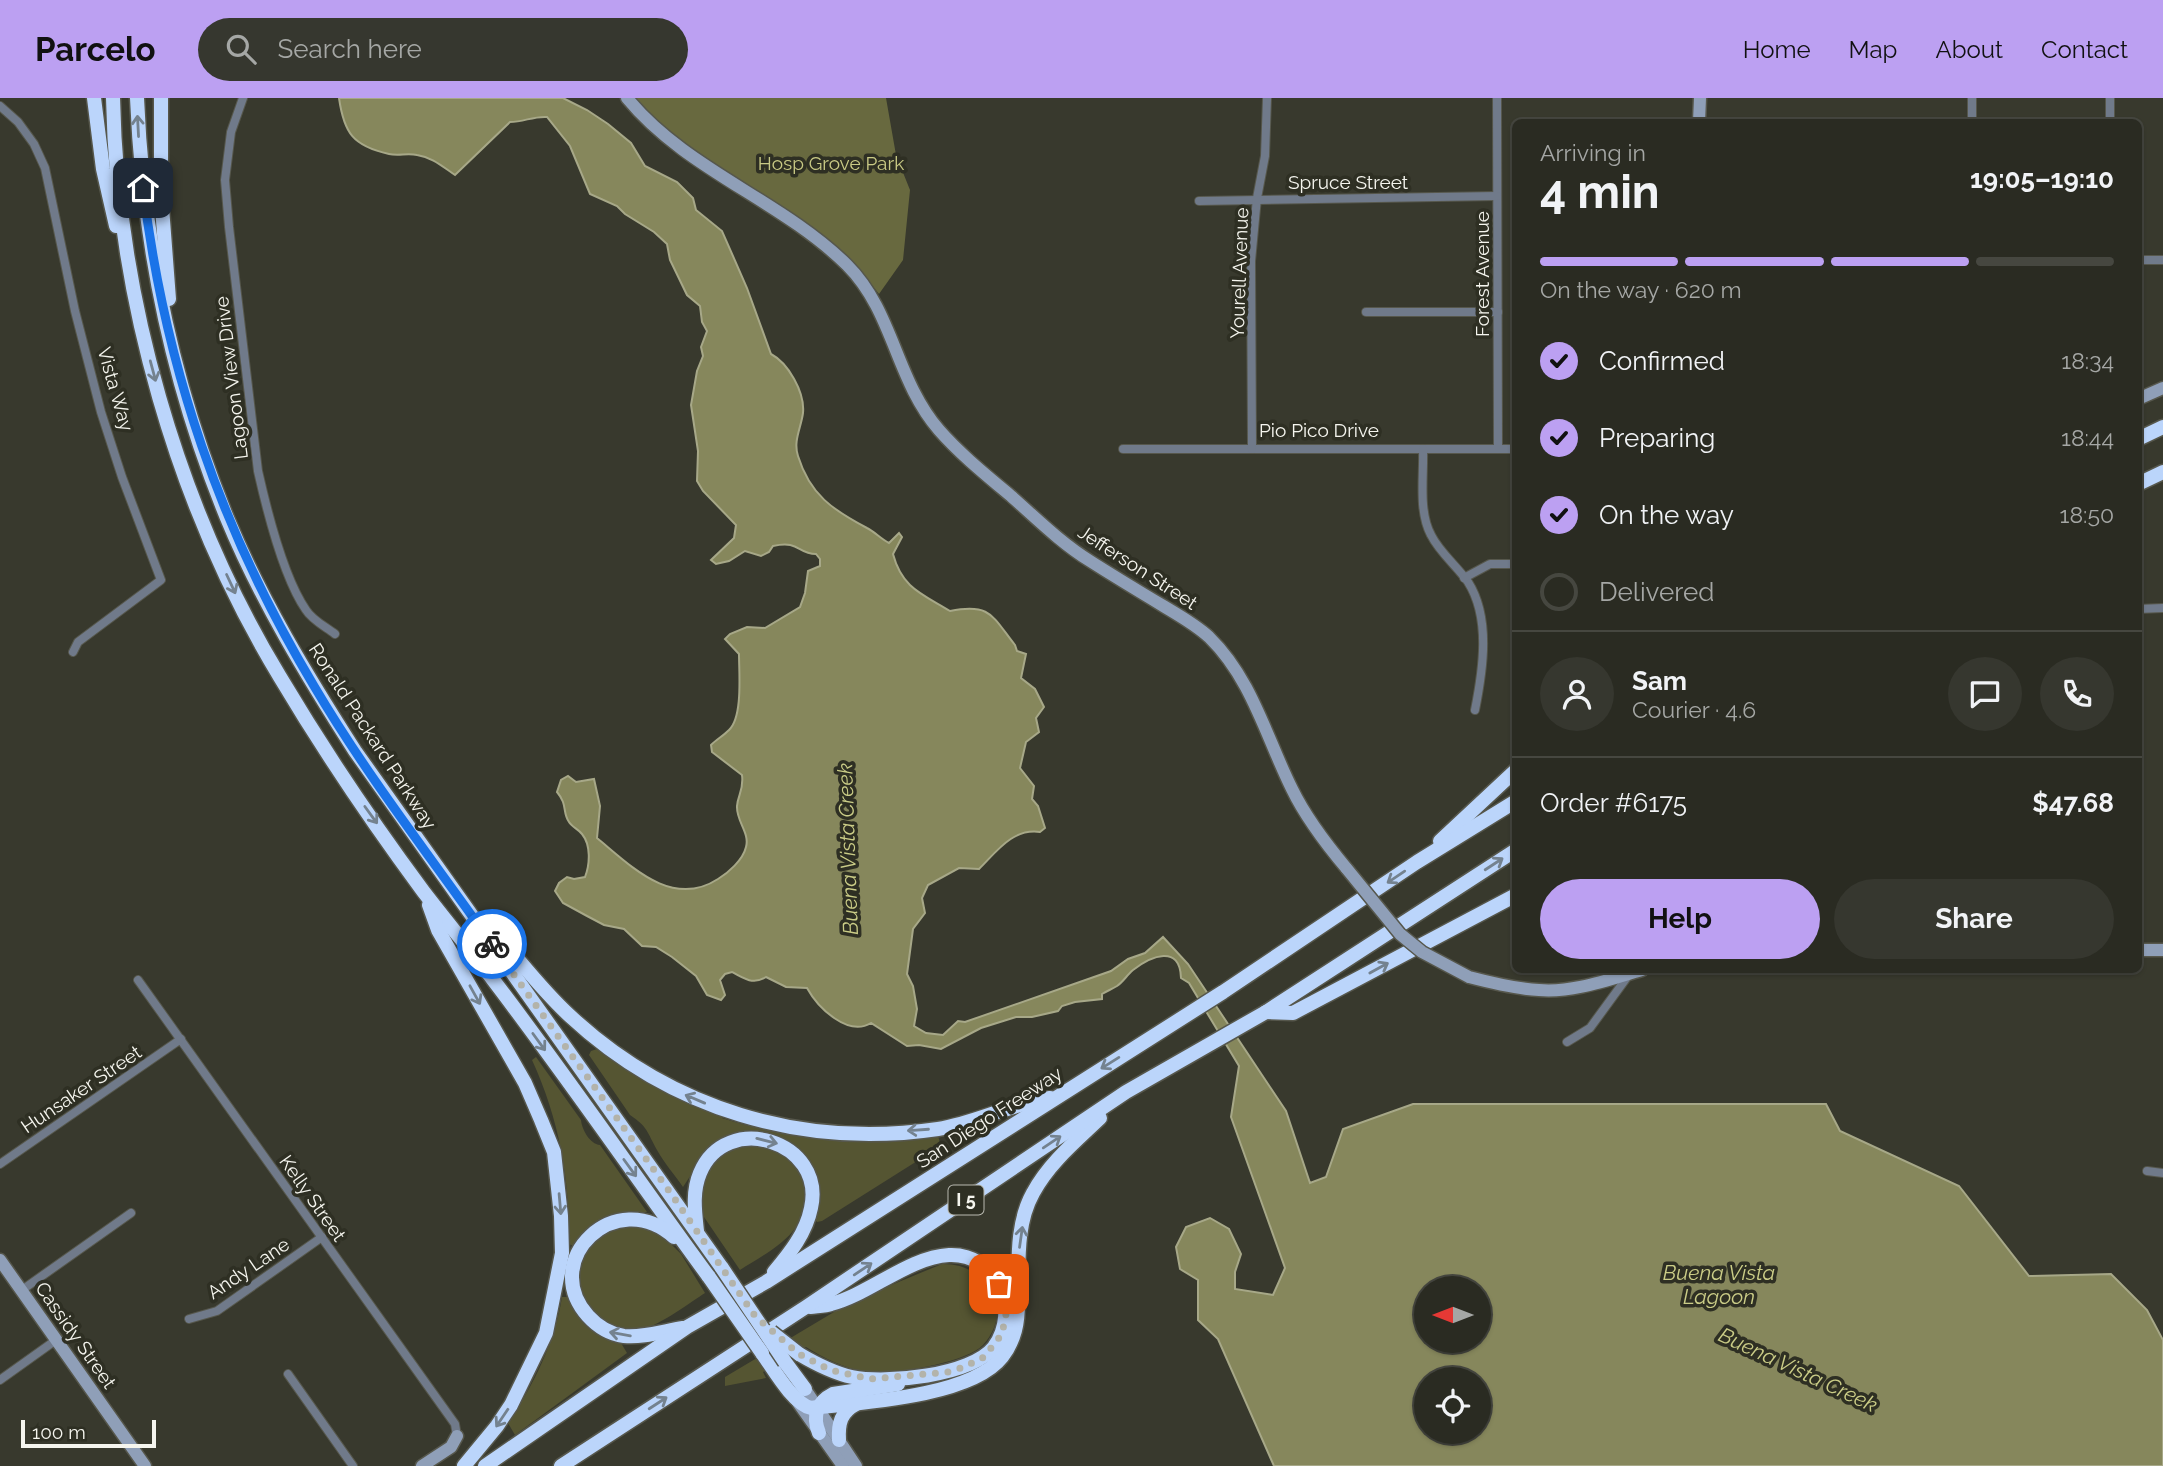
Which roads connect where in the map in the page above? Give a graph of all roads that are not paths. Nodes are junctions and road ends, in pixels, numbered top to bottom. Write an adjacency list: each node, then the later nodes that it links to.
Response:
1 (94, 98): 21 (highway)
2 (113, 98): 21 (highway)
3 (137, 98): 24 (highway, Ronald Packard Parkway, one-way to 3)
4 (160, 98): 24 (highway)
5 (243, 98): 40 (street, Lagoon View Drive)
6 (627, 98): 52 (main road, Jefferson Street, bridge)
7 (1268, 98): 17 (street, Yourell Avenue)
8 (1497, 98): 16 (street, Forest Avenue)
9 (1700, 98): 13 (main road)
10 (1972, 98): 14 (street)
11 (2110, 98): 15 (street)
12 (0, 106): 41 (street, Vista Way)
13 (1699, 119)
14 (1972, 119)
15 (2110, 119)
16 (1497, 197): 17 (street, Spruce Street); 23 (street, Forest Avenue)
17 (1257, 198): 18 (street, Spruce Street); 30 (street, Yourell Avenue)
18 (1199, 201)
19 (2142, 260): 20 (street)
20 (2163, 260)
21 (136, 305): 48 (highway, one-way to 48)
22 (1366, 312): 23 (street)
23 (1497, 312): 32 (street, Forest Avenue)
24 (175, 363): 47 (highway, Ronald Packard Parkway)
25 (2163, 388): 26 (main road)
26 (2142, 397)
27 (2163, 428): 28 (highway)
28 (2142, 437)
29 (1123, 449): 30 (street, Pio Pico Drive)
30 (1251, 449): 31 (street, Pio Pico Drive)
31 (1423, 449): 32 (street, Pio Pico Drive); 37 (street)
32 (1498, 449): 33 (street, Pio Pico Drive)
33 (1512, 449)
34 (2163, 472): 35 (highway)
35 (2142, 482)
36 (1512, 564): 37 (street)
37 (1464, 578): 42 (street)
38 (2142, 608): 39 (street)
39 (2163, 608)
40 (335, 634)
41 (73, 652)
42 (1475, 710)
43 (1512, 774): 46 (highway)
44 (1512, 803): 46 (highway, San Diego Freeway / I 5)
45 (1512, 853): 55 (highway, I 5, one-way to 45)
46 (1417, 862): 59 (highway, San Diego Freeway / I 5, one-way to 59)
47 (452, 887): 59 (highway, one-way to 47); 64 (highway, Ronald Packard Parkway)
48 (423, 891): 66 (highway, one-way to 66); 88 (highway, one-way to 88)
49 (1512, 897): 55 (highway, one-way to 49)
50 (2142, 950): 51 (main road)
51 (2163, 950)
52 (1629, 973)
53 (1634, 973): 57 (street)
54 (138, 980): 56 (street, Kelly Street)
55 (1266, 1012): 58 (highway, I 5)
56 (181, 1040): 60 (street, Hunsaker Street); 65 (street, Kelly Street)
57 (1567, 1042)
58 (1126, 1092): 70 (highway, I 5, one-way to 58); 80 (highway, one-way to 58)
59 (1055, 1098): 68 (highway, San Diego Freeway / I 5)
60 (0, 1164)
61 (2147, 1171): 62 (street)
62 (2163, 1173)
63 (131, 1213): 69 (street)
64 (697, 1233): 68 (highway, one-way to 68); 71 (highway, Ronald Packard Parkway, bridge)
65 (321, 1237): 72 (street, Andy Lane); 83 (street, Kelly Street)
66 (690, 1251): 73 (highway, one-way to 66); 75 (highway, bridge)
67 (0, 1259): 69 (main road, Cassidy Street)
68 (766, 1282): 73 (highway, San Diego Freeway / I 5)
69 (22, 1290): 74 (main road, Cassidy Street)
70 (806, 1307): 77 (highway); 90 (highway, I 5, one-way to 70)
71 (755, 1316): 75 (highway, bridge); 77 (highway, bridge)
72 (189, 1319)
73 (687, 1327): 89 (highway, San Diego Freeway / I 5)
74 (56, 1340): 78 (street); 85 (main road, Cassidy Street)
75 (779, 1365): 79 (highway)
76 (288, 1374): 86 (street)
77 (907, 1377): 81 (highway)
78 (0, 1380)
79 (799, 1393): 81 (highway); 82 (main road)
80 (859, 1402): 81 (highway); 84 (highway)
81 (817, 1408): 82 (highway); 84 (main road)
82 (819, 1433): 91 (main road)
83 (457, 1436): 87 (main road)
84 (839, 1440): 92 (main road)
85 (145, 1466)
86 (353, 1466)
87 (422, 1466)
88 (464, 1466)
89 (485, 1466)
90 (561, 1466)
91 (842, 1466)
92 (856, 1466)

